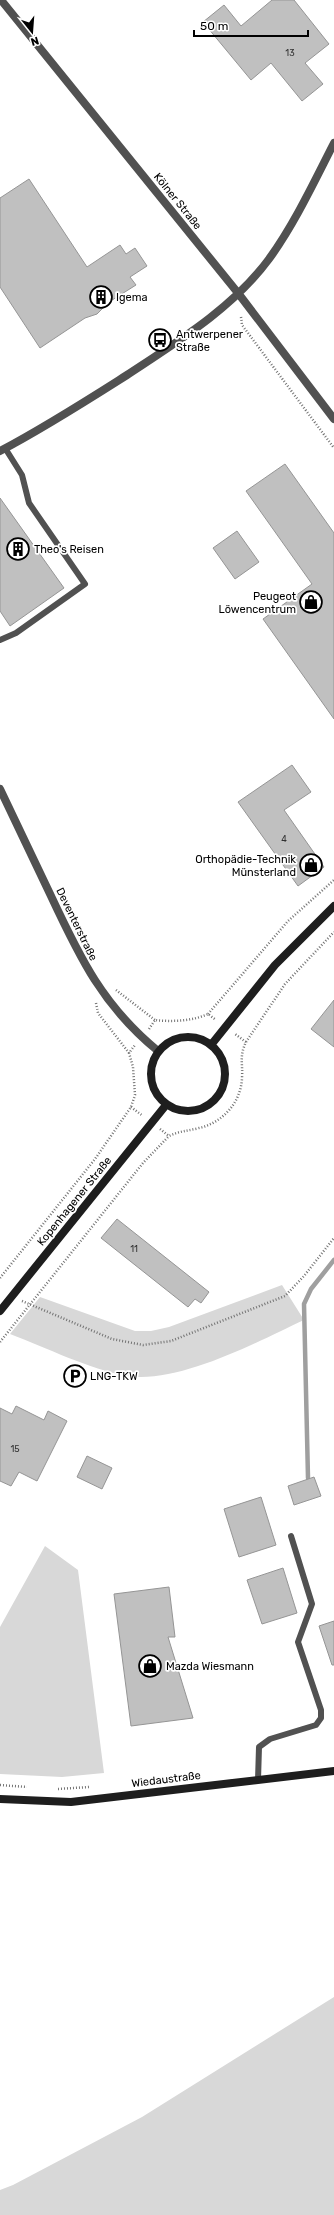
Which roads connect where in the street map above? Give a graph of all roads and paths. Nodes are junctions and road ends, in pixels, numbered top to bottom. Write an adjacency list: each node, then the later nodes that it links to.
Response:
1 (1, 0): 3 (street, Kölner Straße)
2 (334, 143): 3 (street)
3 (238, 293): 4 (street, Kölner Straße); 5 (path); 6 (street)
4 (334, 419)
5 (334, 448)
6 (3, 450): 7 (lane)
7 (0, 640)
8 (0, 789): 17 (street, Deventerstraße)
9 (334, 880): 14 (path)
10 (334, 906): 16 (main road)
11 (334, 932): 18 (path)
12 (109, 986): 15 (path)
13 (95, 999): 21 (path)
14 (208, 1014): 15 (path); 16 (path)
15 (155, 1020): 17 (path)
16 (225, 1027): 18 (path); 19 (main road)
17 (142, 1038): 20 (street, Deventerstraße); 21 (path)
18 (246, 1042): 25 (path)
19 (211, 1045): 20 (main road); 22 (main road)
20 (158, 1051): 22 (main road)
21 (129, 1053): 23 (path)
22 (166, 1105): 24 (main road, Kopenhagener Straße)
23 (131, 1107): 24 (path); 27 (path)
24 (151, 1122): 25 (path); 28 (main road, Kopenhagener Straße)
25 (169, 1136): 29 (path)
26 (334, 1238): 29 (path)
27 (0, 1278)
28 (10, 1299): 29 (path); 30 (main road, Kopenhagener Straße)
29 (31, 1304): 31 (path)
30 (0, 1311)
31 (0, 1342)
32 (291, 1536): 34 (lane)
33 (334, 1771): 34 (main road, Wiedaustraße)
34 (258, 1780): 39 (main road, Wiedaustraße)
35 (0, 1785): 36 (path)
36 (30, 1787)
37 (90, 1787): 38 (path)
38 (53, 1789)
39 (0, 1799)

